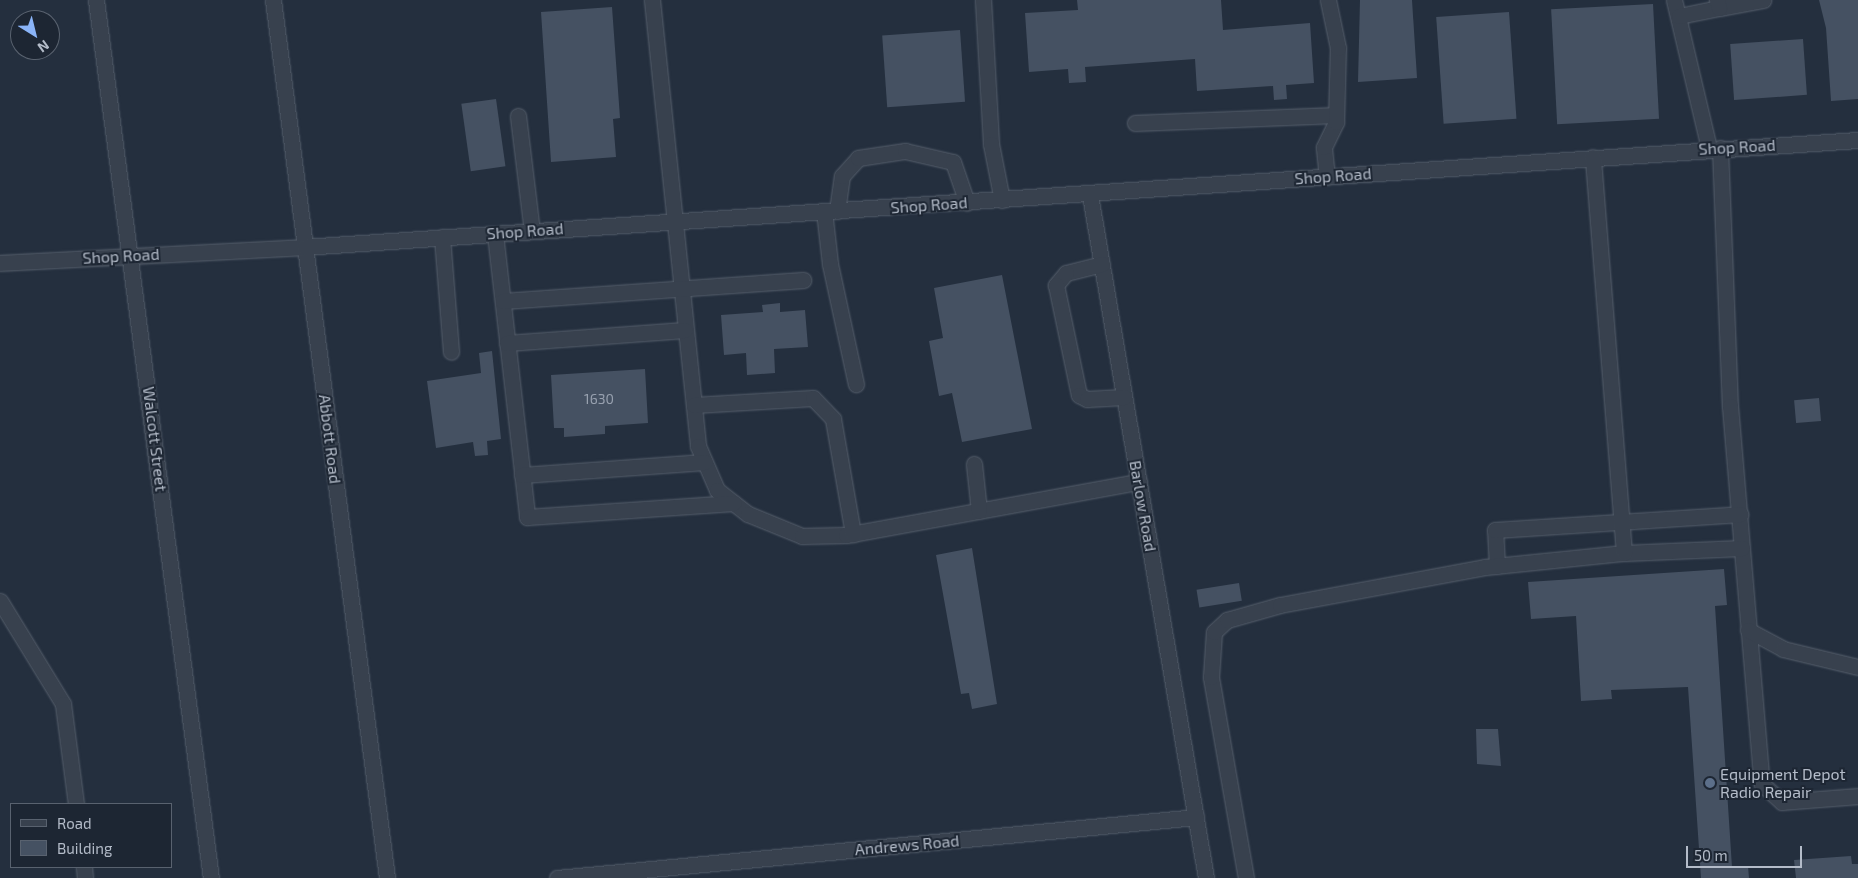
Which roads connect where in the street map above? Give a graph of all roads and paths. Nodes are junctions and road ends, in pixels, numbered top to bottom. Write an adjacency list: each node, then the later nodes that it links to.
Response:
1 (96, 0): 26 (street, Walcott Street)
2 (273, 0): 25 (street, Abbott Road)
3 (652, 0): 21 (street)
4 (983, 0): 18 (street)
5 (1328, 0): 10 (street)
6 (1674, 0): 9 (street)
7 (1763, 0): 8 (street)
8 (1718, 4): 9 (street)
9 (1678, 16): 14 (street)
10 (1336, 114): 12 (street); 16 (street)
11 (518, 116): 22 (street)
12 (1135, 123)
13 (1858, 140): 14 (street, Shop Road)
14 (1715, 148): 15 (street, Shop Road); 44 (street)
15 (1593, 157): 16 (street, Shop Road); 45 (street)
16 (1327, 177): 17 (street, Shop Road)
17 (1090, 195): 18 (street, Shop Road); 28 (street, Barlow Road)
18 (1002, 200): 19 (street, Shop Road)
19 (967, 203): 20 (street, Shop Road); 20 (street)
20 (830, 211): 21 (street, Shop Road); 35 (street)
21 (674, 221): 22 (street, Shop Road); 30 (street)
22 (532, 231): 23 (street, Shop Road)
23 (495, 234): 24 (street, Shop Road); 31 (street)
24 (442, 237): 25 (street, Shop Road); 34 (street)
25 (304, 247): 26 (street, Shop Road); 57 (street, Abbott Road)
26 (132, 255): 27 (street, Shop Road); 56 (street, Walcott Street)
27 (0, 263)
28 (1102, 264): 36 (street, Barlow Road); 36 (street)
29 (803, 280): 30 (street)
30 (681, 286): 31 (street); 32 (street)
31 (503, 300): 33 (street)
32 (685, 330): 33 (street); 37 (street)
33 (507, 344): 40 (street)
34 (451, 352)
35 (856, 384)
36 (1124, 397): 41 (street, Barlow Road)
37 (694, 405): 38 (street); 46 (street)
38 (705, 462): 40 (street); 42 (street)
39 (974, 464): 43 (street)
40 (522, 475): 42 (street)
41 (1139, 482): 43 (street); 55 (street, Barlow Road)
42 (734, 503): 46 (street)
43 (980, 511): 46 (street)
44 (1740, 514): 45 (street); 47 (street)
45 (1622, 522): 48 (street); 49 (street)
46 (853, 534)
47 (1742, 548): 48 (street); 51 (street)
48 (1624, 553): 49 (street)
49 (1497, 566): 60 (street)
50 (0, 601): 54 (street)
51 (1748, 630): 52 (street); 53 (street)
52 (1858, 667)
53 (1858, 796)
54 (76, 803)
55 (1196, 817): 58 (street, Andrews Road); 59 (street)
56 (211, 878)
57 (387, 878)
58 (557, 878)
59 (1206, 878)
60 (1246, 878)

